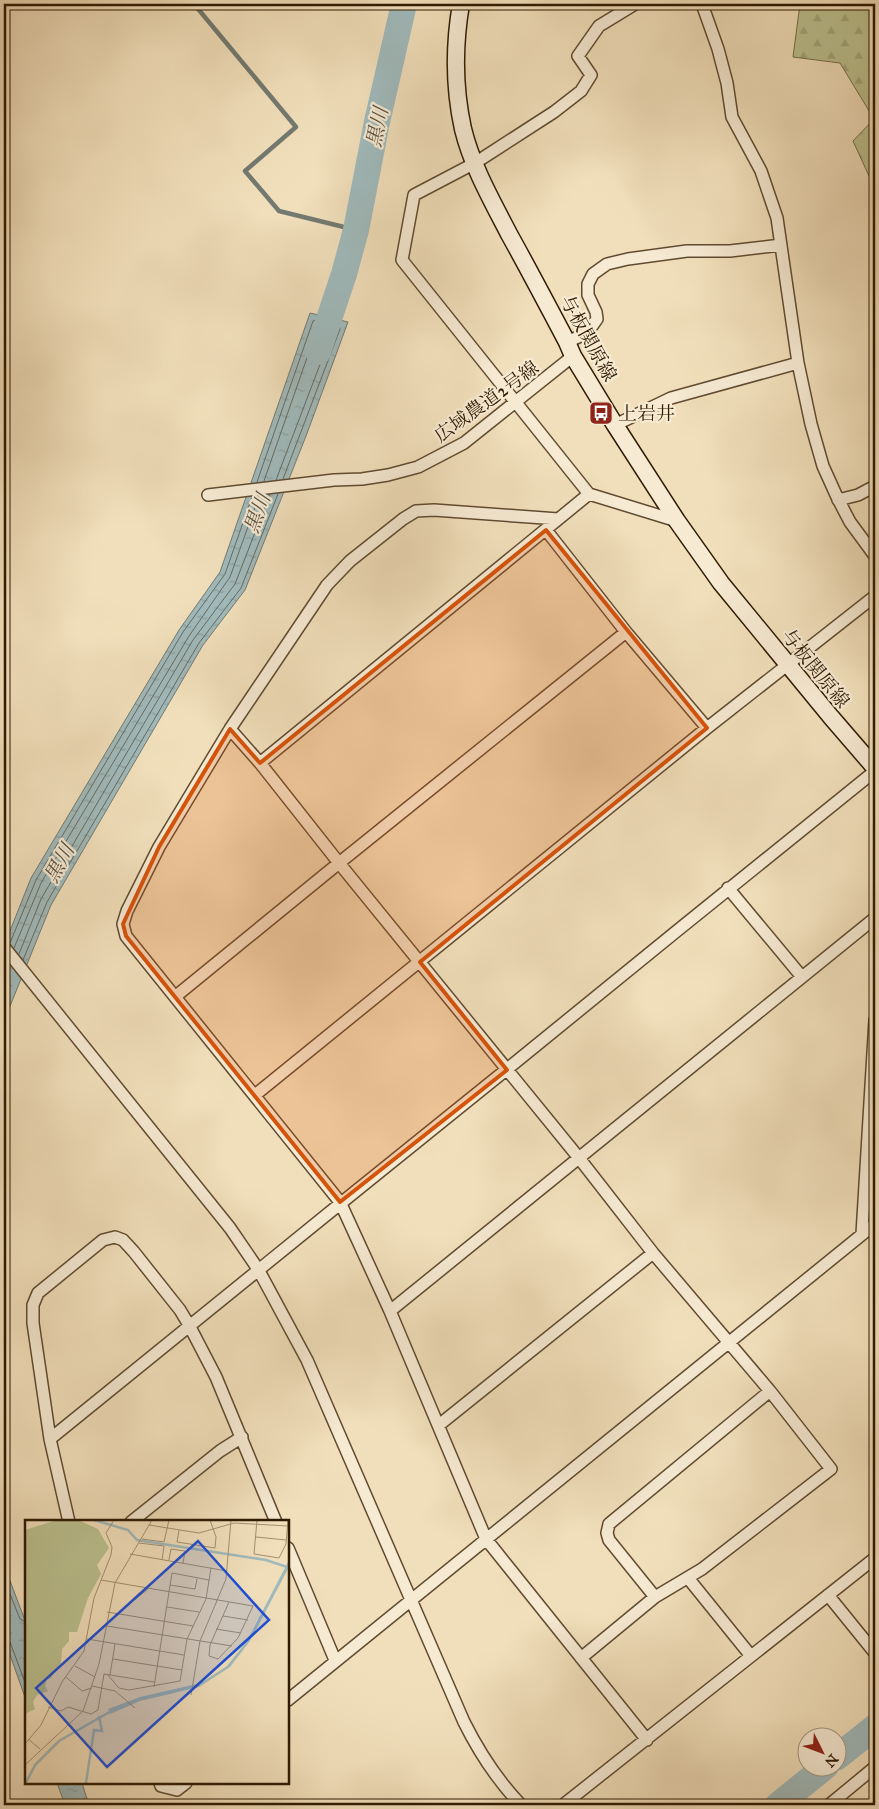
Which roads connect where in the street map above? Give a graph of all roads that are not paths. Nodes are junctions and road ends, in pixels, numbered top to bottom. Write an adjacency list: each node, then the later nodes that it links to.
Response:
1 (460, 4): 4 (main road, 与板関原線)
2 (635, 4): 4 (street)
3 (702, 4): 5 (street)
4 (474, 163): 6 (main road, 与板関原線); 8 (street)
5 (781, 245): 6 (street, 広域農道2号線); 7 (street)
6 (570, 349): 8 (street, 広域農道2号線); 9 (main road, 与板関原線)
7 (798, 363): 9 (street); 13 (street)
8 (515, 403): 11 (street); 12 (street, 広域農道2号線)
9 (614, 425): 15 (main road, 与板関原線)
10 (875, 486): 13 (street)
11 (589, 494): 14 (street); 15 (street)
12 (208, 495)
13 (838, 500): 17 (street)
14 (558, 519): 16 (street); 22 (street)
15 (677, 521): 20 (main road, 与板関原線)
16 (546, 530): 19 (street); 23 (street)
17 (875, 556)
18 (875, 596): 20 (street)
19 (626, 632): 21 (street); 25 (street)
20 (787, 664): 21 (street); 24 (main road, 与板関原線)
21 (707, 728): 29 (street)
22 (230, 729): 23 (street); 31 (street)
23 (260, 763): 25 (street)
24 (875, 770): 26 (street)
25 (339, 862): 29 (street); 31 (street)
26 (728, 888): 30 (street); 33 (street)
27 (875, 918): 30 (street)
28 (4, 947): 40 (street)
29 (420, 962): 33 (street); 34 (street)
30 (802, 977): 35 (street)
31 (176, 996): 34 (street)
32 (875, 1020): 38 (street)
33 (506, 1070): 35 (street); 36 (street)
34 (256, 1095): 36 (street)
35 (579, 1158): 39 (street); 41 (street)
36 (340, 1202): 40 (street); 41 (street)
37 (875, 1224): 38 (street)
38 (862, 1234): 43 (street)
39 (653, 1252): 43 (street); 45 (street)
40 (258, 1269): 42 (street); 57 (street)
41 (390, 1311): 45 (street)
42 (189, 1325): 46 (street); 47 (street); 47 (street)
43 (728, 1342): 44 (street); 51 (street)
44 (770, 1391): 54 (street); 56 (street)
45 (439, 1426): 51 (street)
46 (242, 1437): 49 (street); 50 (street)
47 (50, 1439): 48 (street)
48 (69, 1520)
49 (133, 1520)
50 (275, 1520)
51 (486, 1539): 57 (street); 60 (street)
52 (289, 1551): 61 (street)
53 (875, 1558): 55 (street)
54 (688, 1578): 56 (street); 59 (street)
55 (828, 1595): 58 (street); 59 (street)
56 (655, 1597): 60 (street)
57 (411, 1600): 61 (street); 67 (street)
58 (875, 1653)
59 (751, 1656): 63 (street)
60 (581, 1658): 63 (street)
61 (336, 1660): 62 (street)
62 (289, 1699)
63 (647, 1740): 68 (street)
64 (875, 1767): 69 (street)
65 (160, 1784): 66 (street)
66 (185, 1784)
67 (521, 1805)
68 (563, 1805)
69 (829, 1805)

